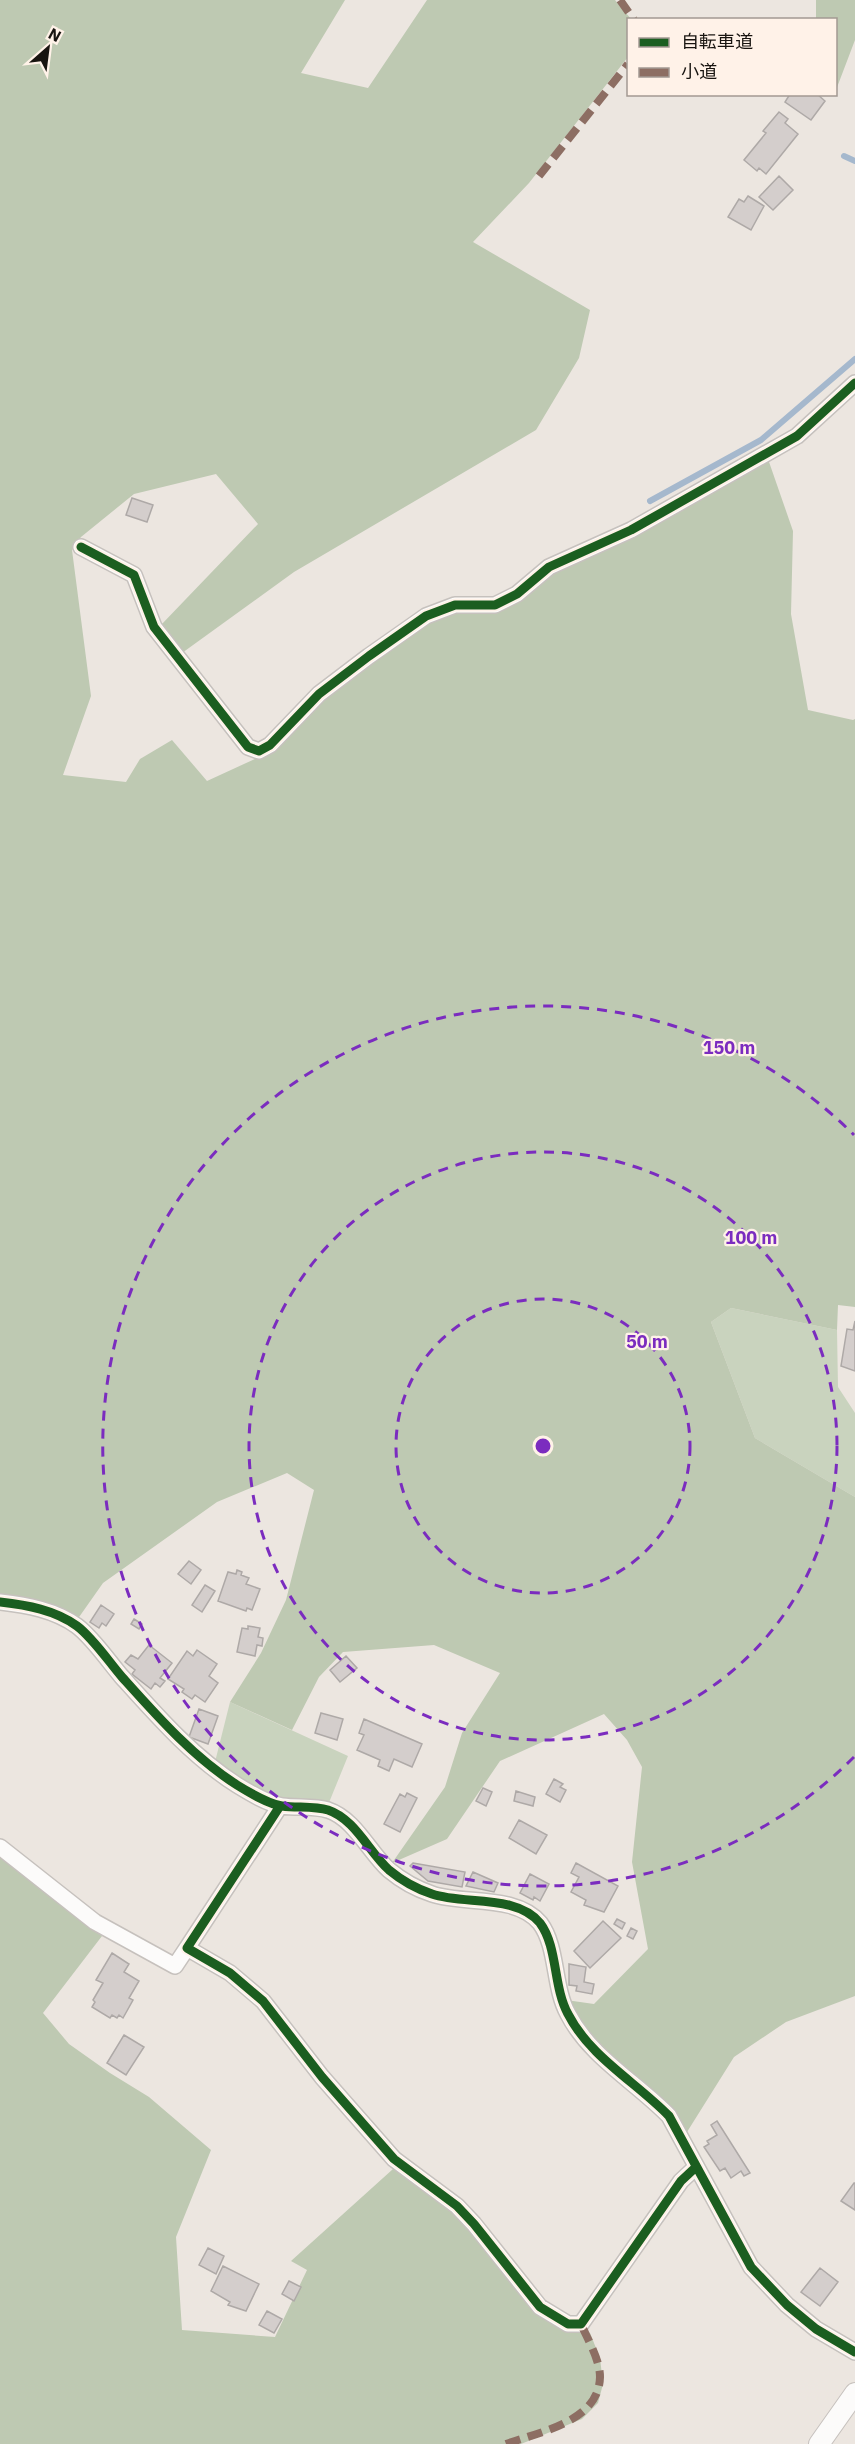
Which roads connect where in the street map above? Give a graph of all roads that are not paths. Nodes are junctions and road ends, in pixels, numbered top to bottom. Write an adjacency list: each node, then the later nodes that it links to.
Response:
1 (855, 383): 2 (street)
2 (81, 547)
3 (0, 1602): 4 (street)
4 (280, 1806): 6 (street); 7 (street)
5 (0, 1847): 6 (street)
6 (187, 1948): 7 (street)
7 (696, 2167): 8 (street)
8 (855, 2352)
9 (855, 2393): 10 (street)
10 (819, 2444)

